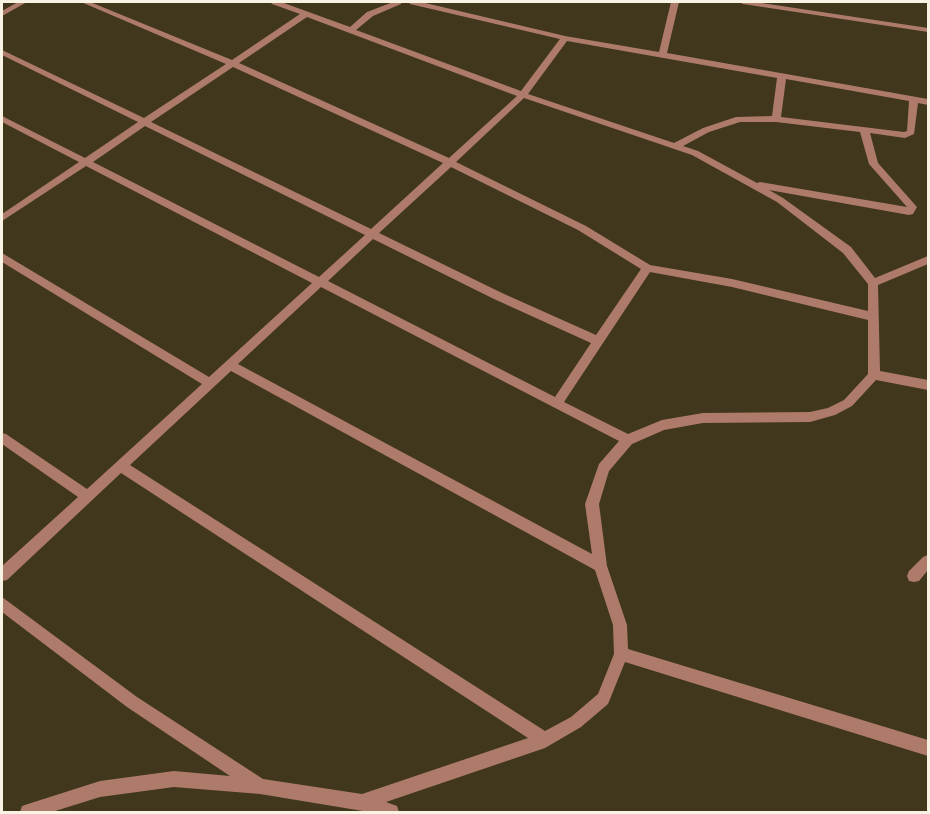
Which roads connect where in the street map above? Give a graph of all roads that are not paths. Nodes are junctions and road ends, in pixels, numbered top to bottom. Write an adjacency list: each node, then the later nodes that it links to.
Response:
1 (23, 2): 9 (street)
2 (85, 2): 15 (street)
3 (275, 2): 8 (street)
4 (398, 2): 10 (street)
5 (413, 2): 12 (street)
6 (675, 2): 14 (street)
7 (743, 2): 11 (street)
8 (307, 13): 10 (street); 15 (street)
9 (2, 14)
10 (351, 30): 17 (street)
11 (928, 30)
12 (565, 38): 14 (street); 17 (street)
13 (2, 52): 22 (street)
14 (663, 56): 16 (street)
15 (232, 63): 22 (street); 26 (street)
16 (782, 75): 18 (street); 21 (street)
17 (523, 95): 24 (street); 26 (street)
18 (914, 99): 19 (street); 23 (street)
19 (928, 102)
20 (2, 118): 25 (street)
21 (777, 119): 23 (street); 24 (street)
22 (145, 122): 25 (street); 29 (street)
23 (864, 130): 27 (street)
24 (675, 146): 27 (street)
25 (84, 162): 28 (street); 33 (street)
26 (449, 162): 29 (street); 32 (street)
27 (750, 183): 34 (street)
28 (2, 218)
29 (372, 233): 33 (street); 36 (street)
30 (2, 257): 39 (street)
31 (928, 260): 34 (street)
32 (647, 268): 35 (street); 36 (street)
33 (320, 281): 37 (street); 41 (street)
34 (873, 283): 35 (street)
35 (874, 317): 38 (street)
36 (598, 341): 41 (street)
37 (230, 365): 39 (street); 47 (street)
38 (874, 375): 40 (street); 43 (street)
39 (210, 383): 44 (street)
40 (928, 385)
41 (557, 404): 43 (street)
42 (2, 438): 45 (street)
43 (628, 440): 47 (street)
44 (120, 466): 45 (street); 52 (street)
45 (87, 496): 48 (street)
46 (928, 561): 49 (street)
47 (600, 566): 51 (street)
48 (2, 575)
49 (914, 576)
50 (2, 604): 54 (street)
51 (621, 654): 52 (street); 53 (street)
52 (545, 740): 55 (street)
53 (928, 748)
54 (260, 786): 55 (street); 56 (street)
55 (362, 802): 57 (street)
56 (28, 813)
57 (391, 813)

